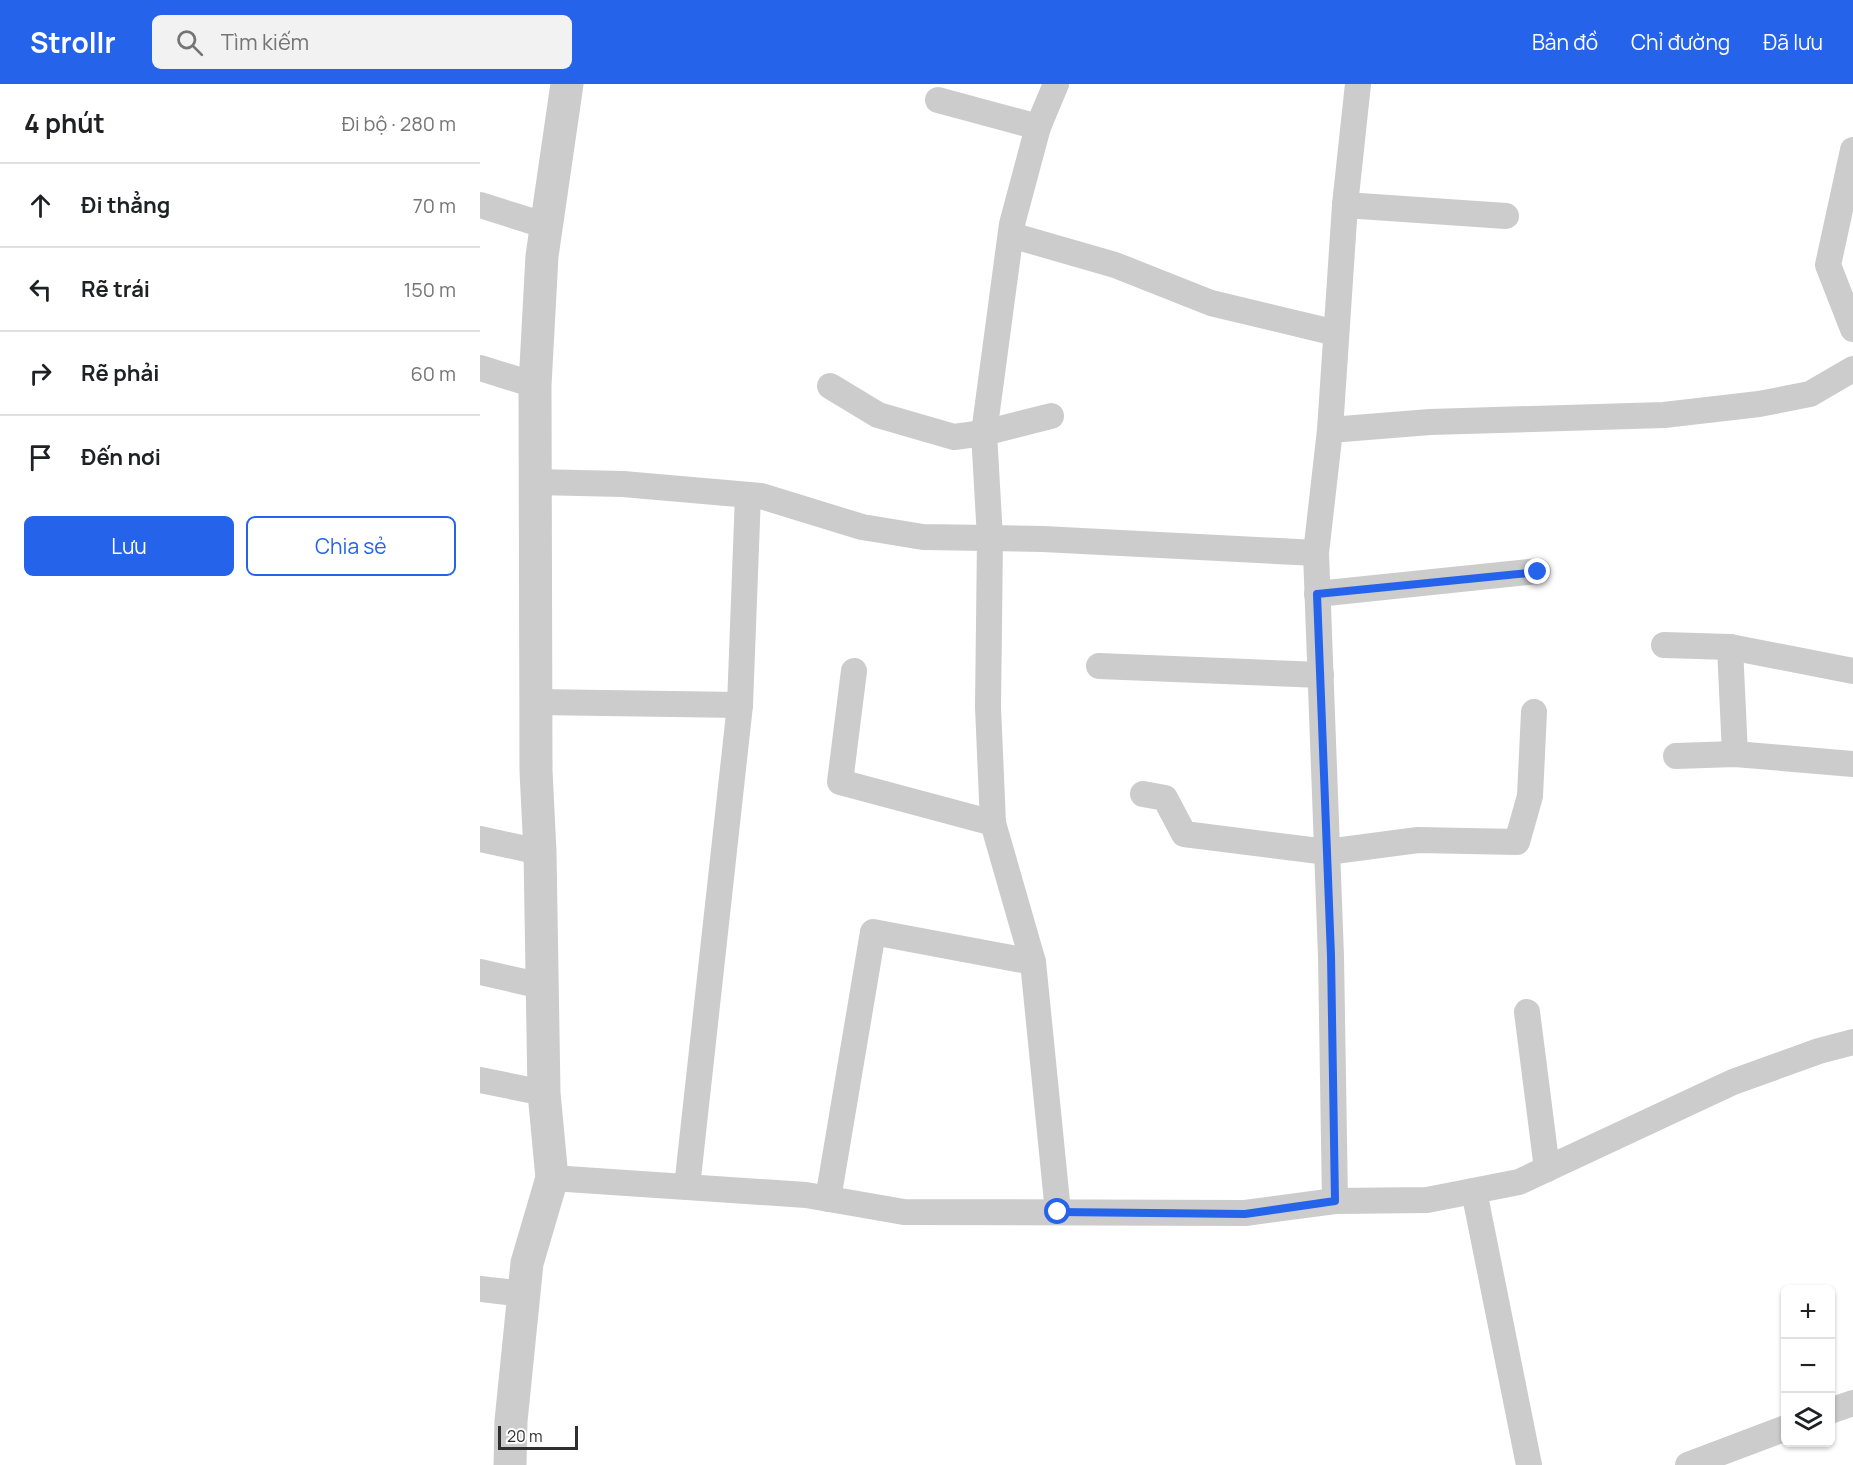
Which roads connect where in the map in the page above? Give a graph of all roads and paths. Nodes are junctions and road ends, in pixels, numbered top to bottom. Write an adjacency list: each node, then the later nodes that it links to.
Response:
1 (567, 84): 10 (street)
2 (1056, 84): 5 (street)
3 (1358, 84): 8 (street)
4 (938, 100): 5 (street)
5 (1038, 127): 11 (street)
6 (1853, 150): 12 (street)
7 (480, 205): 10 (street)
8 (1345, 206): 9 (street); 13 (street)
9 (1506, 216)
10 (547, 226): 16 (street)
11 (1011, 235): 13 (street); 20 (street)
12 (1853, 329)
13 (1336, 333): 19 (street)
14 (480, 368): 16 (street)
15 (1853, 369): 19 (street)
16 (535, 385): 21 (street)
17 (830, 386): 20 (street)
18 (1051, 416): 20 (street)
19 (1330, 430): 24 (street)
20 (984, 433): 23 (street)
21 (535, 482): 22 (street); 33 (street)
22 (748, 495): 23 (street); 34 (street)
23 (990, 538): 24 (street); 40 (street)
24 (1316, 553): 26 (street)
25 (1538, 572): 26 (street)
26 (1317, 594): 32 (street)
27 (1664, 645): 28 (street)
28 (1730, 647): 30 (street); 36 (street)
29 (1099, 666): 32 (street)
30 (1853, 670)
31 (854, 671): 40 (street)
32 (1321, 675): 43 (street)
33 (536, 702): 34 (street); 42 (street)
34 (740, 705): 53 (street)
35 (1534, 712): 43 (street)
36 (1736, 754): 37 (street); 38 (street)
37 (1676, 756)
38 (1853, 764)
39 (1143, 794): 43 (street)
40 (993, 823): 44 (street)
41 (480, 839): 42 (street)
42 (540, 852): 46 (street)
43 (1327, 852): 56 (street)
44 (1033, 962): 55 (street); 57 (street)
45 (480, 972): 46 (street)
46 (542, 987): 50 (street)
47 (1527, 1012): 51 (street)
48 (1853, 1042): 51 (street)
49 (480, 1080): 50 (street)
50 (544, 1093): 52 (street)
51 (1547, 1169): 54 (street)
52 (552, 1178): 53 (street); 59 (street)
53 (687, 1187): 55 (street)
54 (1474, 1191): 56 (street); 64 (street)
55 (828, 1199): 57 (street)
56 (1335, 1201): 57 (street)
57 (1058, 1212)
58 (480, 1289): 59 (street)
59 (524, 1294): 63 (street)
60 (1853, 1403): 61 (street)
61 (1835, 1409)
62 (1781, 1430): 65 (street)
63 (510, 1465)
64 (1528, 1465)
65 (1688, 1465)

